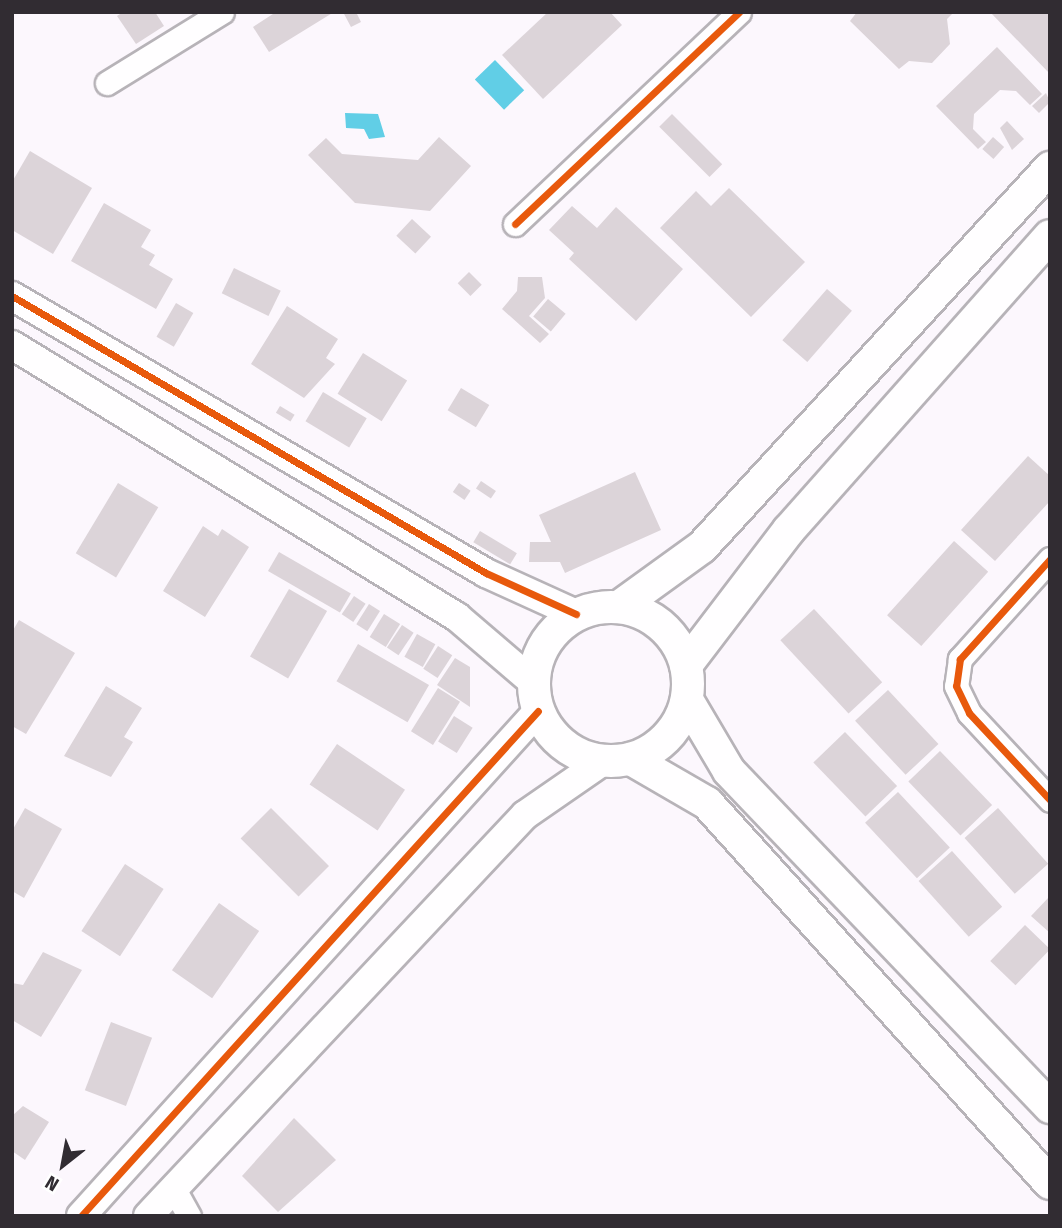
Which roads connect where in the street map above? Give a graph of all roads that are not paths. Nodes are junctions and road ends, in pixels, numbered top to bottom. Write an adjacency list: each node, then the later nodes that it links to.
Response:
1 (222, 12): 3 (street)
2 (739, 12): 5 (street)
3 (107, 83)
4 (1050, 168): 10 (main road)
5 (515, 224)
6 (1050, 236): 12 (main road)
7 (12, 296): 11 (street)
8 (12, 345): 13 (street)
9 (1050, 559): 16 (street)
10 (620, 607): 11 (main road); 12 (main road)
11 (576, 614): 13 (main road)
12 (686, 665): 14 (main road)
13 (535, 697): 15 (main road); 20 (street)
14 (687, 700): 15 (main road); 17 (main road)
15 (617, 760): 18 (main road); 19 (street)
16 (1050, 800)
17 (1050, 1107)
18 (1050, 1183)
19 (174, 1189): 21 (street); 22 (street)
20 (82, 1216)
21 (148, 1216)
22 (189, 1216)

